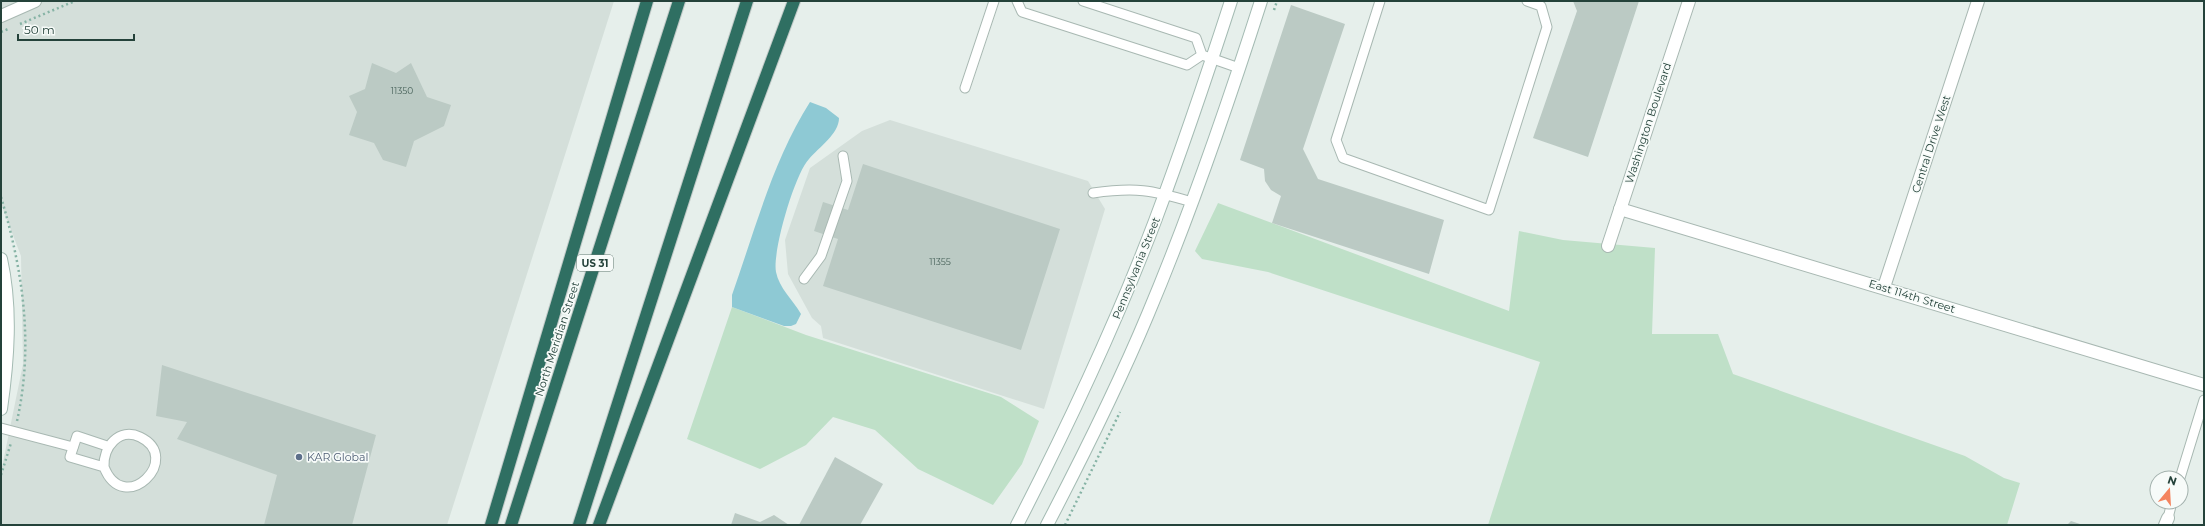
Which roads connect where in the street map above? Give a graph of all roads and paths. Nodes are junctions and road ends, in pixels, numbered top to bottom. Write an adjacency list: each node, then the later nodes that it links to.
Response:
1 (35, 1): 16 (street)
2 (75, 1): 17 (path)
3 (647, 1): 40 (highway)
4 (679, 1): 41 (highway, North Meridian Street / US 31)
5 (746, 1): 42 (highway)
6 (794, 1): 43 (highway)
7 (994, 1): 20 (lane)
8 (1017, 1): 18 (lane)
9 (1083, 1): 18 (lane)
10 (1231, 1): 18 (street, Pennsylvania Street)
11 (1261, 1): 19 (street)
12 (1380, 1): 13 (lane)
13 (1527, 1)
14 (1688, 1): 25 (street, Washington Boulevard)
15 (1978, 1): 29 (street, Central Drive West)
16 (1, 16)
17 (1, 32)
18 (1207, 57): 19 (lane); 23 (street, Pennsylvania Street)
19 (1239, 68): 24 (street)
20 (965, 88)
21 (843, 156): 28 (lane)
22 (1093, 193): 23 (lane)
23 (1165, 194): 24 (lane); 44 (street, Pennsylvania Street)
24 (1192, 202): 45 (street)
25 (1620, 209): 26 (street, Washington Boulevard); 29 (street, East 114th Street)
26 (1608, 246)
27 (1, 259): 32 (street)
28 (804, 279)
29 (1884, 287): 30 (street, East 114th Street)
30 (2204, 385)
31 (2204, 400): 37 (lane)
32 (1, 409)
33 (1, 428): 35 (lane)
34 (107, 446): 35 (lane); 36 (lane); 36 (lane)
35 (73, 447): 36 (lane)
36 (104, 467)
37 (2182, 470)
38 (2169, 510): 39 (lane)
39 (2166, 521)
40 (490, 525)
41 (511, 525)
42 (579, 525)
43 (599, 525)
44 (1017, 525)
45 (1047, 525)

